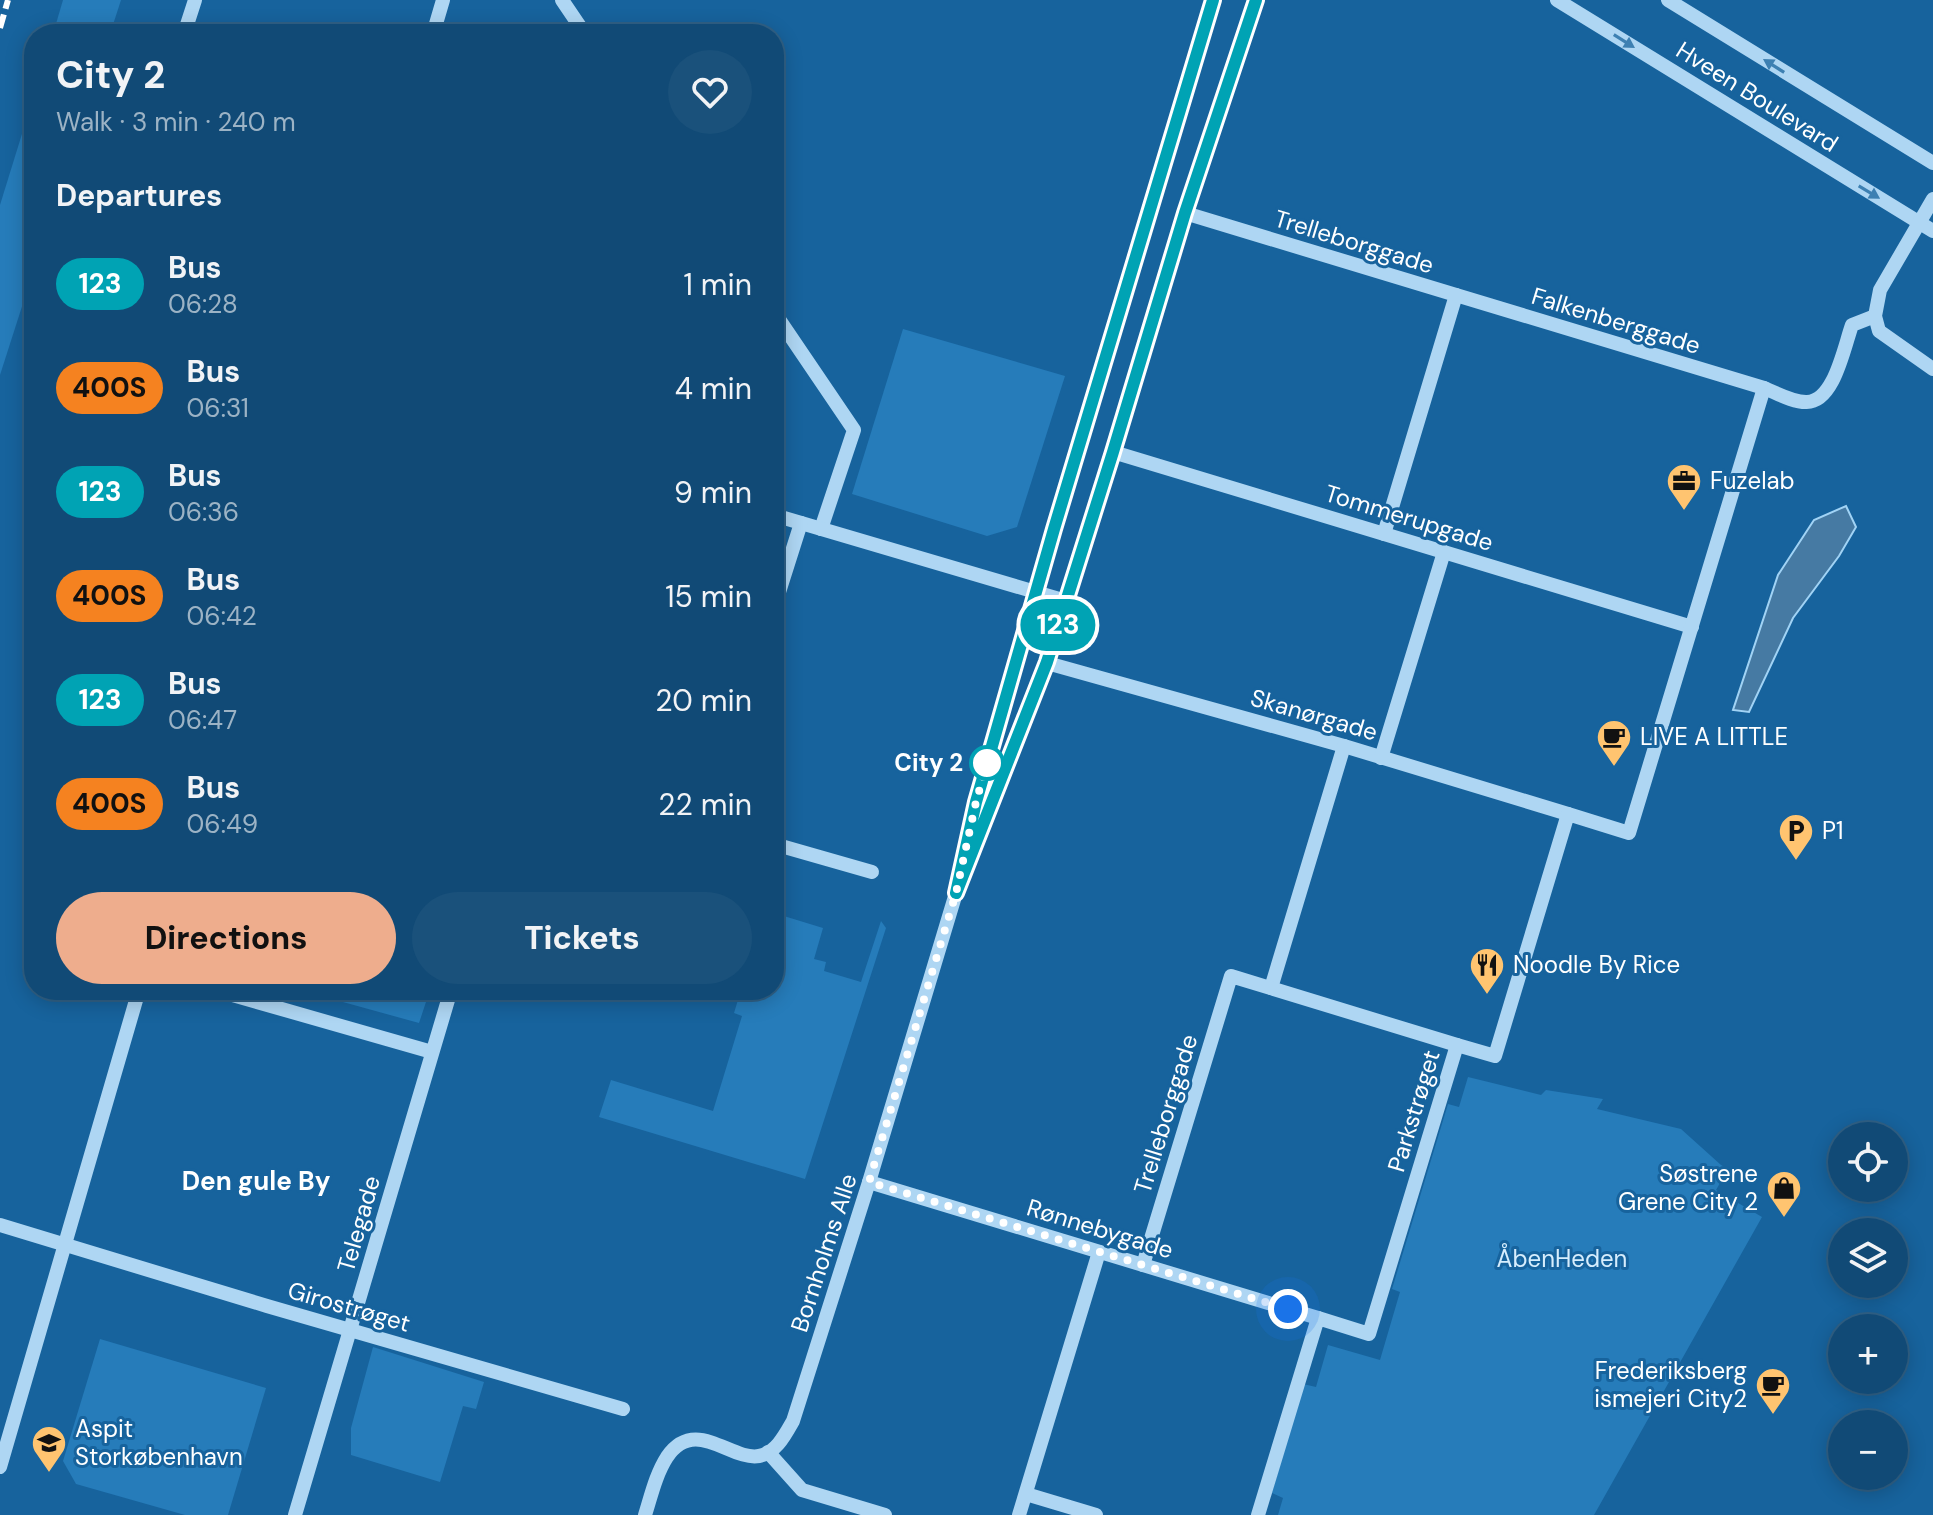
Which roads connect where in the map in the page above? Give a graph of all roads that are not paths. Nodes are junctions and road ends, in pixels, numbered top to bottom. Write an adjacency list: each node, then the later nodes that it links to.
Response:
1 (195, 0): 8 (street)
2 (443, 0): 9 (street)
3 (562, 0): 10 (street)
4 (1213, 0): 28 (street, Bornholms Alle)
5 (1256, 0): 13 (street, Bornholms Alle)
6 (1557, 0): 14 (street, Hveen Boulevard, one-way to 14)
7 (1668, 0): 11 (street, Hveen Boulevard, one-way to 7)
8 (187, 24)
9 (436, 24)
10 (578, 24)
11 (1933, 163)
12 (1933, 199): 14 (street)
13 (1185, 213): 16 (street, Trelleborggade); 21 (street, Bornholms Alle)
14 (1919, 222): 15 (street, Hveen Boulevard); 17 (street)
15 (1933, 231)
16 (1456, 295): 20 (street, Falkenberggade); 25 (street, Trelleborggade)
17 (1875, 316): 19 (street); 20 (street)
18 (784, 327): 24 (street)
19 (1933, 369)
20 (1764, 388): 30 (street)
21 (1113, 452): 25 (street, Tommerupgade); 29 (street, Bornholms Alle)
22 (784, 518): 23 (street)
23 (801, 523): 24 (street); 27 (street)
24 (821, 529): 28 (street)
25 (1384, 534): 26 (street, Tommerupgade)
26 (1444, 552): 30 (street, Tommerupgade); 33 (street)
27 (784, 577)
28 (1036, 593): 29 (street); 37 (street, Bornholms Alle)
29 (1066, 601): 31 (street, Bornholms Alle)
30 (1692, 627): 34 (street)
31 (1047, 663): 32 (street, Skanørgade); 37 (street, Bornholms Alle)
32 (1344, 746): 33 (street, Skanørgade); 38 (street)
33 (1381, 758): 34 (street, Skanørgade)
34 (1568, 814): 42 (street, Parkstrøget)
35 (784, 847): 36 (street)
36 (872, 872)
37 (956, 893): 44 (street, Bornholms Alle)
38 (1271, 988): 42 (street); 48 (street, Trelleborggade)
39 (136, 1000): 46 (street)
40 (250, 1000): 43 (street)
41 (448, 1000): 43 (street, Telegade)
42 (1457, 1045): 49 (street, Parkstrøget)
43 (432, 1052): 50 (street, Telegade)
44 (869, 1182): 47 (street, Rønnebygade); 52 (street, Bornholms Alle)
45 (0, 1225): 46 (street, Girostrøget)
46 (64, 1244): 50 (street, Girostrøget); 53 (street)
47 (1099, 1252): 48 (street, Rønnebygade); 54 (street)
48 (1143, 1265): 49 (street, Rønnebygade)
49 (1318, 1318): 60 (street)
50 (351, 1329): 51 (street, Girostrøget); 55 (street, Telegade)
51 (623, 1409)
52 (768, 1452): 56 (street); 57 (street)
53 (0, 1467)
54 (1026, 1494): 58 (street); 59 (street)
55 (295, 1515)
56 (645, 1515)
57 (885, 1515)
58 (1019, 1515)
59 (1096, 1515)
60 (1258, 1515)

